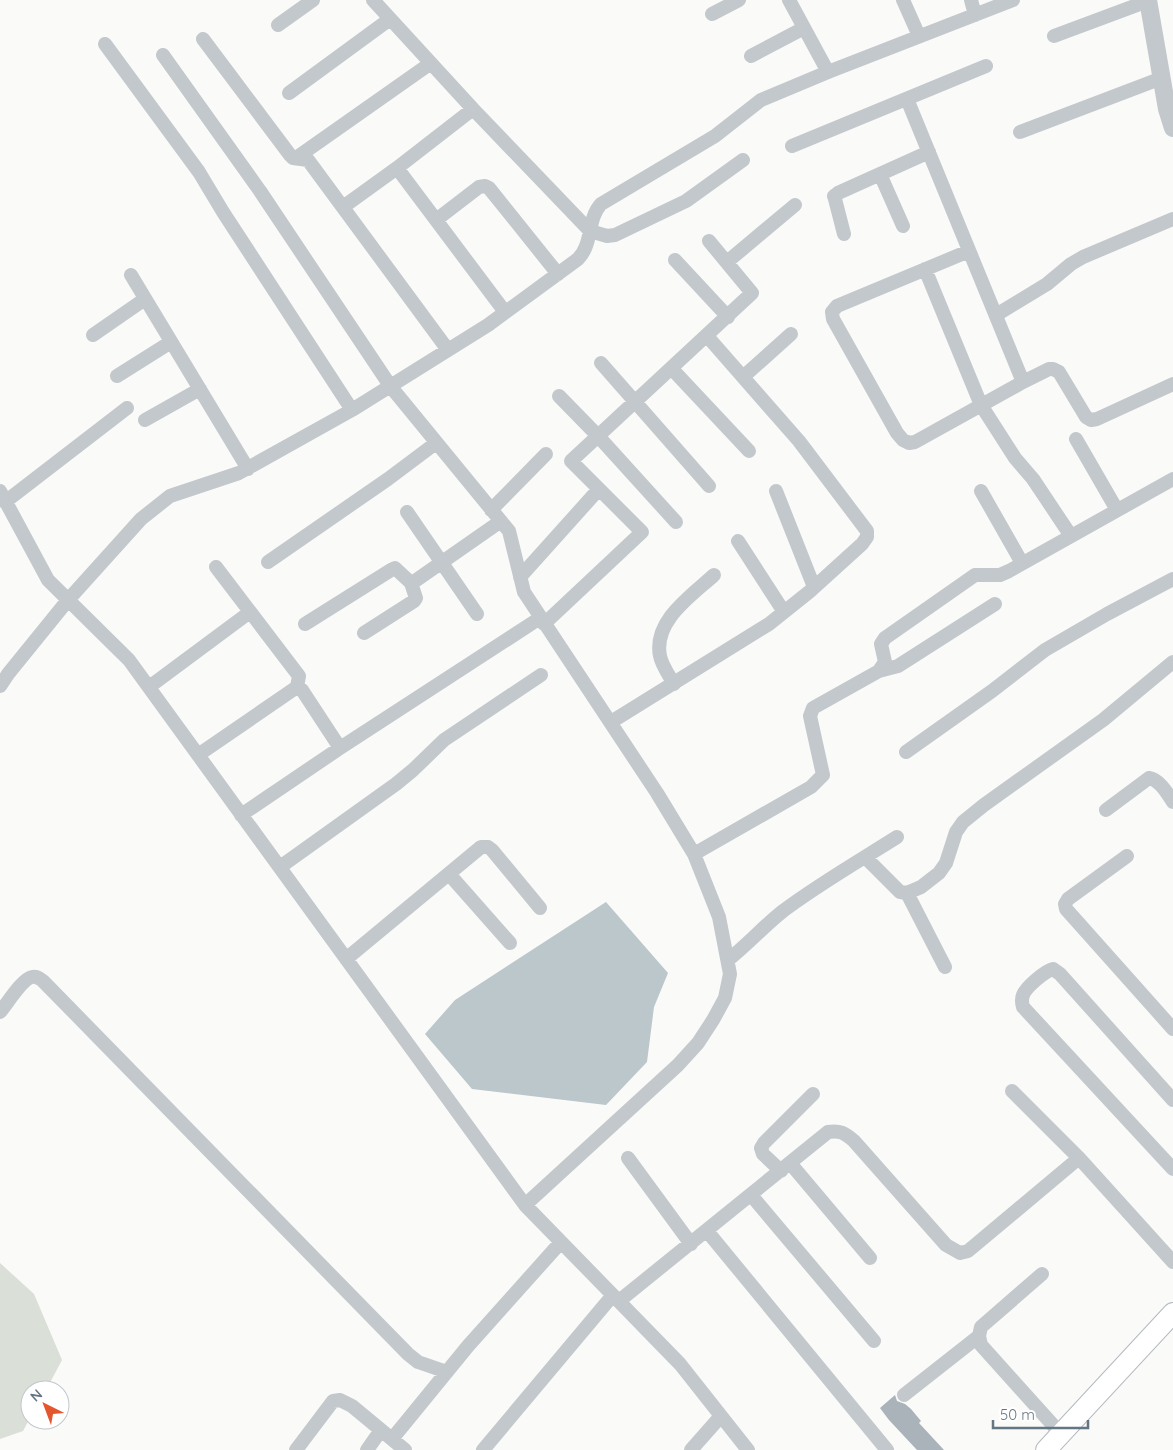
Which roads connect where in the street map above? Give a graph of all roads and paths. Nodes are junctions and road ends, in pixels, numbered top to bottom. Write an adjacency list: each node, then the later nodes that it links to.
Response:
1 (313, 0): 12 (street)
2 (373, 0): 11 (street)
3 (739, 0): 9 (street)
4 (789, 0): 13 (street)
5 (903, 0): 14 (street)
6 (971, 0): 10 (street)
7 (1013, 0): 10 (street)
8 (1148, 1): 15 (street); 23 (street)
9 (712, 14)
10 (975, 15): 14 (street)
11 (390, 19): 20 (street); 24 (street)
12 (278, 25)
13 (804, 28): 19 (street); 22 (street)
14 (919, 36): 22 (street)
15 (1054, 36)
16 (202, 39): 31 (street)
17 (105, 44): 70 (street)
18 (162, 54): 64 (street)
19 (751, 56)
20 (431, 63): 26 (street); 31 (street)
21 (986, 66): 25 (street)
22 (828, 72): 40 (street)
23 (1162, 78): 27 (street); 28 (street)
24 (289, 93)
25 (907, 99): 29 (street); 30 (street)
26 (473, 109): 33 (street); 40 (street)
27 (1173, 128)
28 (1020, 132)
29 (792, 146)
30 (929, 152): 34 (street); 43 (street)
31 (296, 158): 36 (street)
32 (743, 160): 40 (street)
33 (397, 168): 36 (street); 38 (street)
34 (880, 174): 39 (street); 41 (street)
35 (795, 205): 45 (street)
36 (343, 207): 57 (street)
37 (1173, 219): 51 (street)
38 (436, 220): 47 (street); 50 (street)
39 (903, 226)
40 (590, 231): 47 (street)
41 (844, 234)
42 (710, 241): 45 (street)
43 (970, 250): 46 (street); 51 (street)
44 (675, 260): 52 (street)
45 (727, 262): 52 (street)
46 (925, 269): 68 (street); 68 (street)
47 (558, 274): 50 (street)
48 (131, 275): 49 (street)
49 (145, 299): 54 (street); 56 (street)
50 (505, 312): 57 (street)
51 (996, 315): 62 (street)
52 (728, 317): 55 (street)
53 (791, 334): 61 (street)
54 (93, 335)
55 (707, 336): 59 (street); 61 (street)
56 (171, 342): 60 (street); 65 (street)
57 (448, 350): 64 (street)
58 (601, 363): 67 (street)
59 (672, 369): 67 (street); 75 (street)
60 (117, 376)
61 (743, 377): 99 (street)
62 (1023, 382): 63 (street); 68 (street)
63 (1173, 384)
64 (391, 387): 70 (street); 74 (street)
65 (200, 389): 71 (street); 77 (street)
66 (559, 396): 72 (street)
67 (634, 402): 72 (street); 79 (street)
68 (981, 405): 89 (street)
69 (127, 408): 83 (street)
70 (352, 410): 77 (street)
71 (145, 420)
72 (598, 436): 80 (street); 88 (street)
73 (1076, 439): 85 (street)
74 (436, 443): 84 (street); 91 (street)
75 (749, 451)
76 (546, 454): 84 (street)
77 (248, 469): 100 (street)
78 (1173, 480): 85 (street)
79 (709, 486)
80 (599, 489): 96 (street); 105 (street)
81 (776, 491): 99 (street)
82 (981, 491): 93 (street)
83 (3, 496): 100 (street)
84 (491, 510): 87 (street)
85 (1117, 510): 89 (street)
86 (407, 512): 92 (street)
87 (501, 521): 92 (street); 96 (street)
88 (676, 522)
89 (1071, 536): 93 (street)
90 (738, 540): 103 (street)
91 (268, 562)
92 (442, 563): 98 (street); 104 (street)
93 (1022, 563): 109 (street)
94 (216, 567): 102 (street)
95 (714, 576): 111 (street)
96 (520, 577): 105 (street)
97 (1173, 579): 117 (street)
98 (411, 583): 106 (street); 107 (street)
99 (814, 587): 103 (street)
100 (68, 600): 112 (street); 114 (street)
101 (995, 604): 109 (street)
102 (250, 612): 113 (street); 114 (street)
103 (784, 612): 111 (street)
104 (477, 614)
105 (542, 621): 115 (street); 116 (street)
106 (305, 624)
107 (364, 633)
108 (1173, 662): 128 (street)
109 (880, 671): 123 (street)
110 (541, 676): 126 (street)
111 (674, 684): 115 (street)
112 (0, 686)
113 (297, 687): 116 (street); 118 (street)
114 (149, 688): 118 (street)
115 (611, 722): 123 (street)
116 (340, 748): 121 (street)
117 (906, 752)
118 (198, 755): 121 (street)
119 (1173, 802): 120 (street)
120 (1106, 810)
121 (242, 815): 126 (street)
122 (897, 837): 125 (street)
123 (694, 854): 132 (street)
124 (1127, 856): 135 (street)
125 (865, 857): 128 (street); 132 (street)
126 (280, 867): 131 (street)
127 (449, 874): 129 (street); 130 (street); 131 (street)
128 (907, 893): 133 (street)
129 (540, 908)
130 (510, 943)
131 (346, 959): 144 (street)
132 (728, 960): 144 (street)
133 (945, 967)
134 (0, 1012): 155 (street)
135 (1173, 1029)
136 (1012, 1091): 140 (street)
137 (813, 1094): 141 (street)
138 (1173, 1100): 142 (street)
139 (628, 1158): 147 (street)
140 (1079, 1158): 141 (street); 149 (street)
141 (786, 1167): 143 (street); 148 (street)
142 (1173, 1170)
143 (751, 1195): 145 (street); 154 (street)
144 (526, 1205): 146 (street)
145 (707, 1231): 147 (street); 167 (street)
146 (562, 1242): 151 (street); 155 (street)
147 (692, 1244): 151 (street)
148 (870, 1258)
149 (1173, 1262)
150 (1042, 1274): 153 (street)
151 (616, 1298): 157 (street); 164 (street)
152 (1173, 1313): 159 (main road)
153 (979, 1336): 156 (street); 159 (street)
154 (874, 1341)
155 (447, 1372): 160 (street)
156 (904, 1395)
157 (721, 1416): 165 (street); 166 (street)
158 (381, 1430): 160 (street); 161 (street); 162 (street)
159 (1061, 1434): 168 (main road)
160 (392, 1439): 163 (street)
161 (296, 1450)
162 (367, 1450)
163 (406, 1450)
164 (483, 1450)
165 (690, 1450)
166 (748, 1450)
167 (887, 1450)
168 (1046, 1450)

